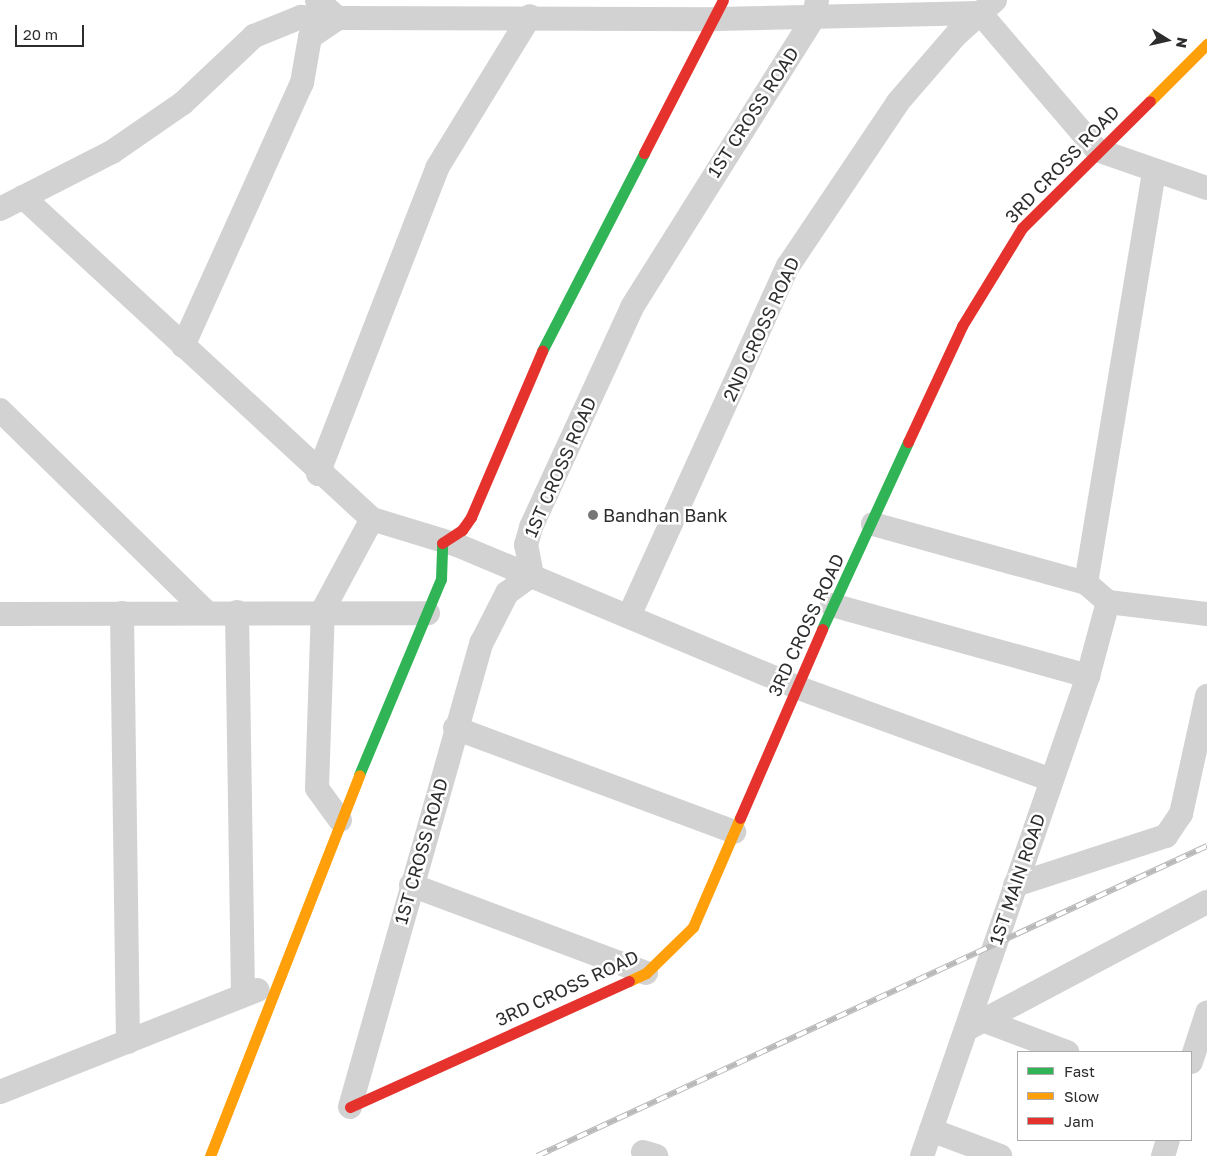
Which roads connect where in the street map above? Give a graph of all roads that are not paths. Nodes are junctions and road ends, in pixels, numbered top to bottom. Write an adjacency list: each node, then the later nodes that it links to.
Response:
1 (317, 0): 6 (street)
2 (988, 6): 4 (street); 8 (street); 30 (street, 2ND CROSS ROAD)
3 (721, 12): 4 (street); 5 (street); 18 (street)
4 (810, 12): 19 (street, 1ST CROSS ROAD)
5 (530, 16): 6 (street); 15 (street)
6 (338, 18): 11 (street); 13 (street)
7 (1207, 44): 8 (street, 3RD CROSS ROAD)
8 (1097, 150): 9 (street); 17 (street, 3RD CROSS ROAD)
9 (1154, 171): 10 (street); 20 (street)
10 (1207, 188)
11 (23, 196): 12 (street); 13 (street)
12 (0, 209)
13 (183, 346): 15 (street)
14 (0, 410): 24 (street)
15 (318, 474): 16 (street)
16 (372, 519): 18 (street); 23 (street)
17 (873, 524): 20 (street); 22 (street, 3RD CROSS ROAD)
18 (449, 543): 19 (street); 26 (street)
19 (526, 573): 30 (street); 34 (street, 1ST CROSS ROAD)
20 (1086, 583): 21 (street)
21 (1108, 602): 29 (street); 31 (street, 1ST MAIN ROAD)
22 (832, 606): 31 (street); 32 (street, 3RD CROSS ROAD)
23 (323, 610): 25 (street); 26 (street); 36 (street)
24 (206, 612): 25 (street); 27 (street)
25 (237, 612): 43 (street)
26 (428, 612): 36 (street)
27 (122, 613): 28 (street); 46 (street)
28 (0, 614)
29 (1207, 614)
30 (629, 616): 32 (street)
31 (1088, 676): 35 (street, 1ST MAIN ROAD)
32 (796, 687): 35 (street); 37 (street, 3RD CROSS ROAD)
33 (1207, 696): 39 (street)
34 (455, 728): 37 (street); 38 (street, 1ST CROSS ROAD)
35 (1051, 780): 39 (street, 1ST MAIN ROAD)
36 (340, 820): 42 (street)
37 (734, 832): 41 (street, 3RD CROSS ROAD)
38 (411, 885): 41 (street); 50 (street, 1ST CROSS ROAD)
39 (1015, 885): 45 (street, 1ST MAIN ROAD)
40 (1207, 902): 45 (street)
41 (646, 972): 50 (street, 3RD CROSS ROAD)
42 (276, 986): 43 (street); 53 (street)
43 (243, 993): 46 (street)
44 (1207, 1013): 48 (street)
45 (976, 1025): 47 (street); 51 (street, 1ST MAIN ROAD)
46 (128, 1042): 49 (street)
47 (1064, 1051)
48 (1192, 1059)
49 (0, 1092)
50 (350, 1107)
51 (931, 1130): 54 (street, 1ST MAIN ROAD); 55 (street)
52 (1168, 1141): 56 (street)
53 (210, 1156)
54 (922, 1156)
55 (1000, 1156)
56 (1163, 1156)

